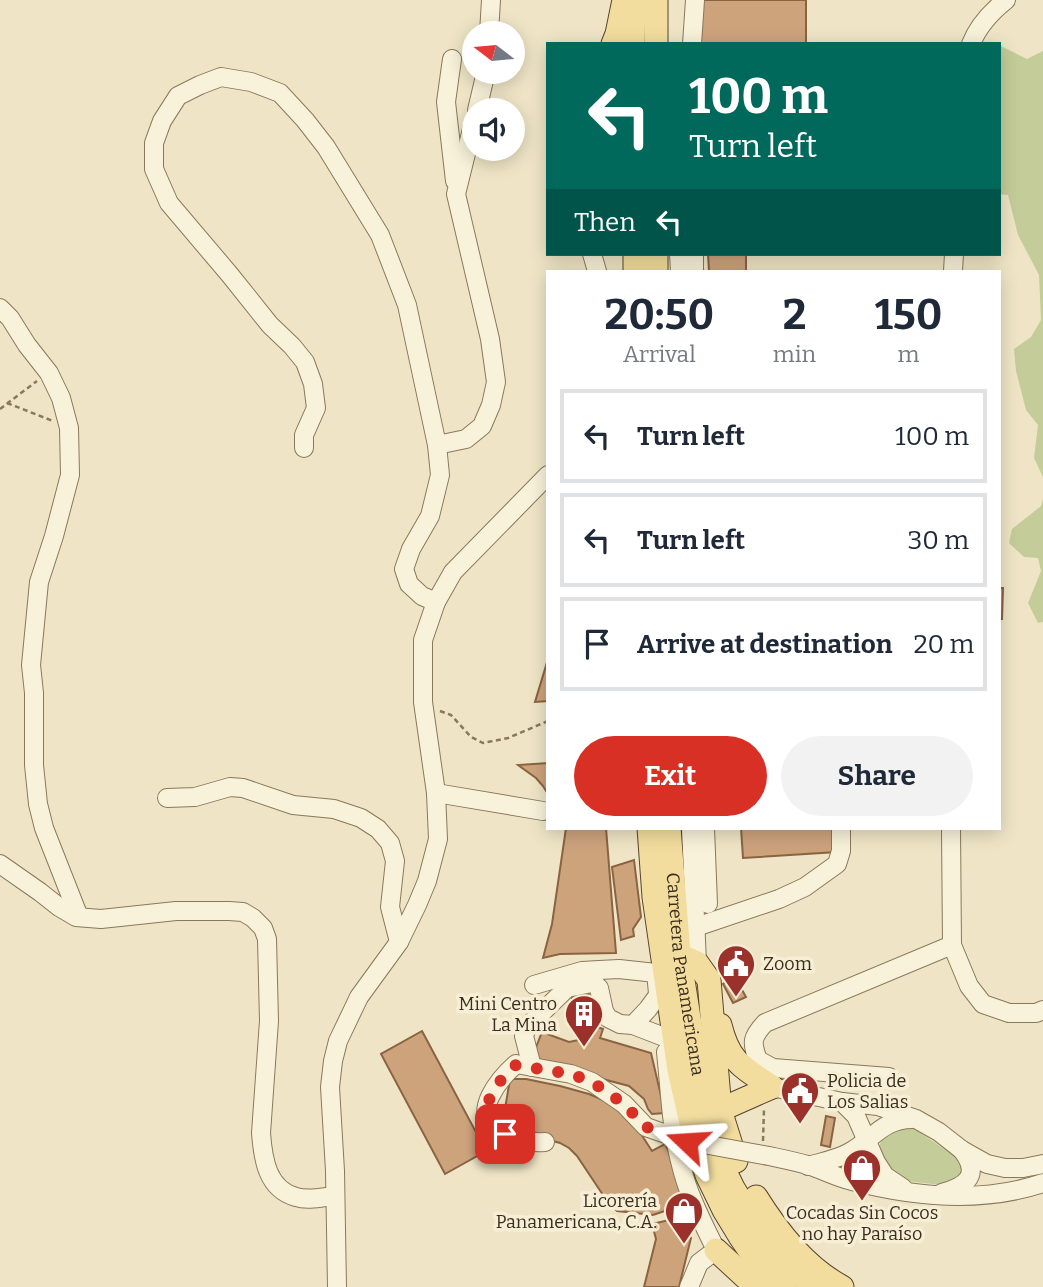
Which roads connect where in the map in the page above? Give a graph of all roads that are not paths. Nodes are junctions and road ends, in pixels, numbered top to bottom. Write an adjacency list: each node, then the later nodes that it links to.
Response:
1 (491, 0): 8 (street)
2 (624, 0): 9 (main road)
3 (634, 0): 10 (main road)
4 (656, 0): 11 (main road)
5 (683, 0): 12 (street)
6 (695, 0): 13 (street)
7 (1006, 0): 14 (street)
8 (490, 21)
9 (614, 42)
10 (633, 42)
11 (656, 42)
12 (680, 42)
13 (692, 42)
14 (972, 42)
15 (452, 59): 17 (street)
16 (464, 161): 17 (street)
17 (456, 194): 19 (street)
18 (0, 308): 35 (street)
19 (437, 445): 20 (street); 22 (street)
20 (304, 448)
21 (546, 477): 22 (street)
22 (436, 602): 23 (street)
23 (436, 793): 25 (street); 37 (street)
24 (167, 798): 37 (street)
25 (543, 811)
26 (649, 830): 33 (main road, Carretera Panamericana)
27 (669, 830): 39 (main road, Carretera Panamericana)
28 (691, 830): 36 (street)
29 (705, 830): 34 (street)
30 (841, 830): 36 (street)
31 (951, 830): 38 (street)
32 (0, 864): 35 (street)
33 (654, 897): 40 (main road); 65 (main road, Carretera Panamericana)
34 (708, 904)
35 (79, 917): 60 (street)
36 (696, 927): 39 (street)
37 (398, 942): 60 (street)
38 (952, 945): 42 (street); 46 (street)
39 (695, 966): 47 (main road); 49 (main road); 66 (main road, Carretera Panamericana)
40 (657, 984): 41 (street); 43 (street); 44 (street)
41 (534, 985)
42 (1043, 1010)
43 (633, 1025): 44 (street); 45 (street)
44 (664, 1037): 52 (street)
45 (529, 1071): 52 (street); 53 (street)
46 (889, 1077)
47 (768, 1089): 48 (street); 49 (main road)
48 (842, 1101): 50 (street); 51 (street)
49 (720, 1110): 67 (main road)
50 (916, 1119): 51 (street); 54 (street)
51 (867, 1139): 56 (street); 58 (street)
52 (681, 1140): 56 (street, bridge); 61 (street)
53 (545, 1142)
54 (962, 1150): 55 (street); 59 (street)
55 (1043, 1164)
56 (808, 1166): 58 (street)
57 (1043, 1183): 59 (street)
58 (910, 1192): 59 (street)
59 (932, 1195)
60 (335, 1196): 62 (street)
61 (716, 1251): 63 (street); 64 (main road)
62 (337, 1287)
63 (689, 1287)
64 (756, 1287)
65 (785, 1287)
66 (822, 1287)
67 (842, 1287)

